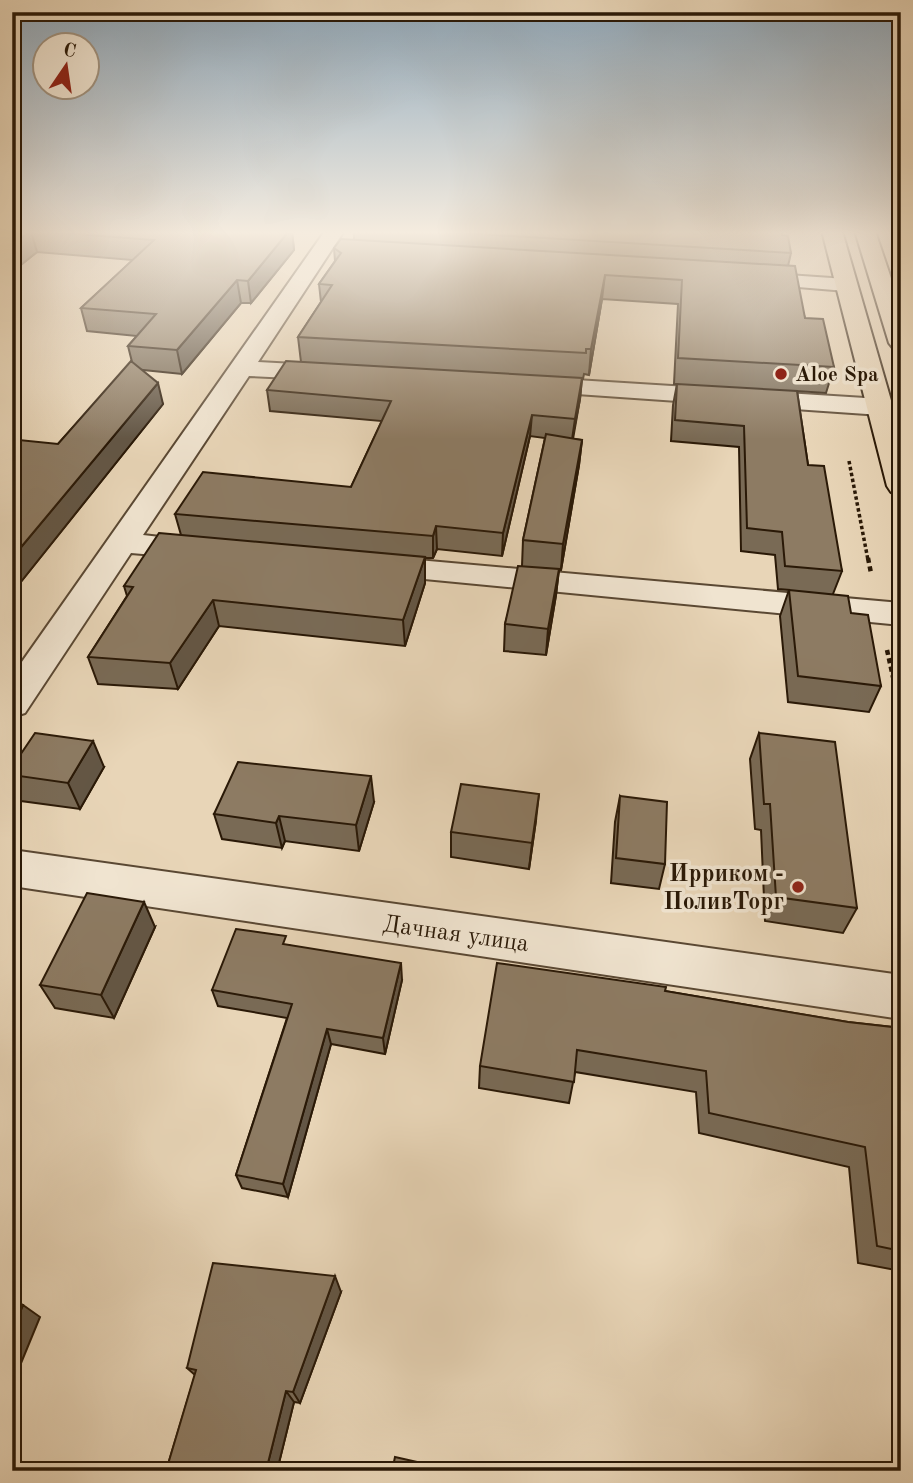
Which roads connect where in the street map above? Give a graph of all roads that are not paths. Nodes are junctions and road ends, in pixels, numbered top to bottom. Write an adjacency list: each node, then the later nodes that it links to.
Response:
1 (294, 300): 5 (street)
2 (850, 300): 8 (main road)
3 (887, 300): 4 (main road)
4 (901, 343)
5 (243, 368): 6 (street); 10 (street)
6 (354, 375)
7 (506, 384): 8 (street)
8 (881, 407): 9 (main road)
9 (901, 486)
10 (123, 544): 11 (street); 14 (street)
11 (233, 553)
12 (343, 563): 13 (street)
13 (890, 612)
14 (12, 704)
15 (12, 869): 16 (street, Дачная улица)
16 (901, 997)

